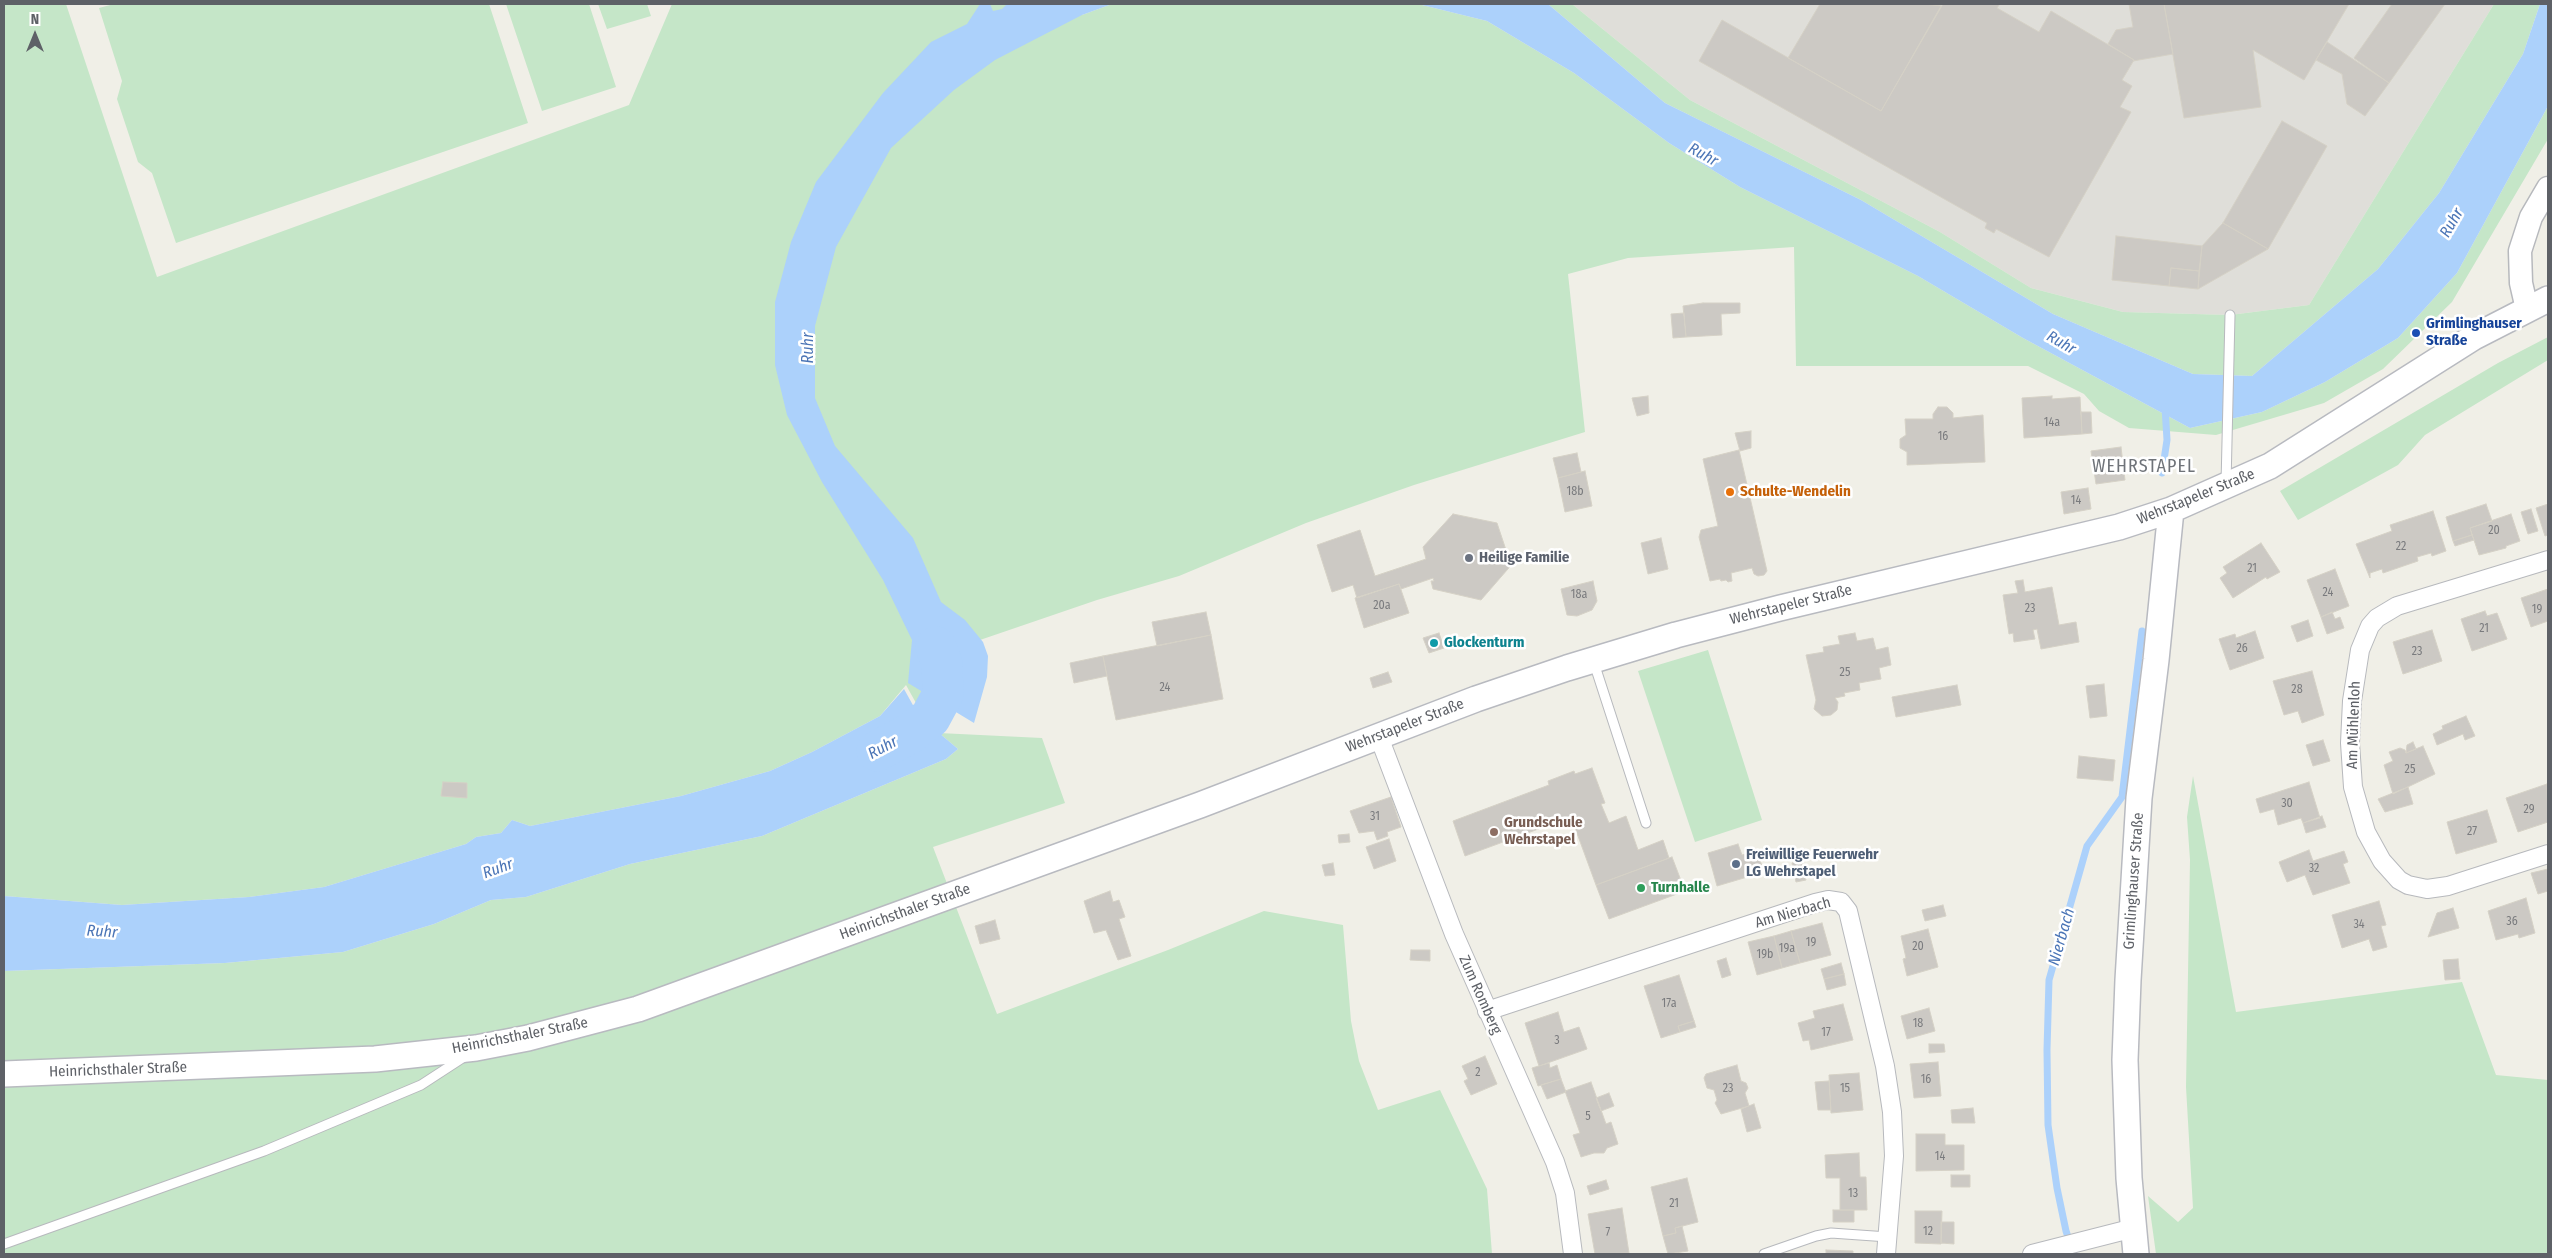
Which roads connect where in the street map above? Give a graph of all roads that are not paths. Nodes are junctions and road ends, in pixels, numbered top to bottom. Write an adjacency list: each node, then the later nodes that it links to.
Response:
1 (2548, 188): 2 (street)
2 (2538, 304): 4 (main road, Wehrstapeler Straße)
3 (2230, 315): 4 (lane)
4 (2226, 475): 5 (main road, Wehrstapeler Straße)
5 (2171, 510): 7 (main road, Wehrstapeler Straße); 15 (main road, Grimlinghauser Straße)
6 (2548, 560): 10 (street, Am Mühlenloh)
7 (1593, 660): 8 (main road, Wehrstapeler Straße); 9 (lane)
8 (1379, 736): 11 (main road, Wehrstapeler Straße); 12 (street, Zum Romberg)
9 (1646, 823)
10 (2548, 854)
11 (1012, 873): 13 (main road, Heinrichsthaler Straße)
12 (1487, 1011): 17 (street, Am Nierbach); 18 (street, Zum Romberg)
13 (476, 1048): 14 (main road, Heinrichsthaler Straße); 16 (lane)
14 (4, 1074)
15 (2134, 1228): 20 (street); 21 (main road, Grimlinghauser Straße)
16 (4, 1244)
17 (1887, 1246): 19 (lane)
18 (1573, 1254)
19 (1764, 1254)
20 (2032, 1254)
21 (2136, 1254)

